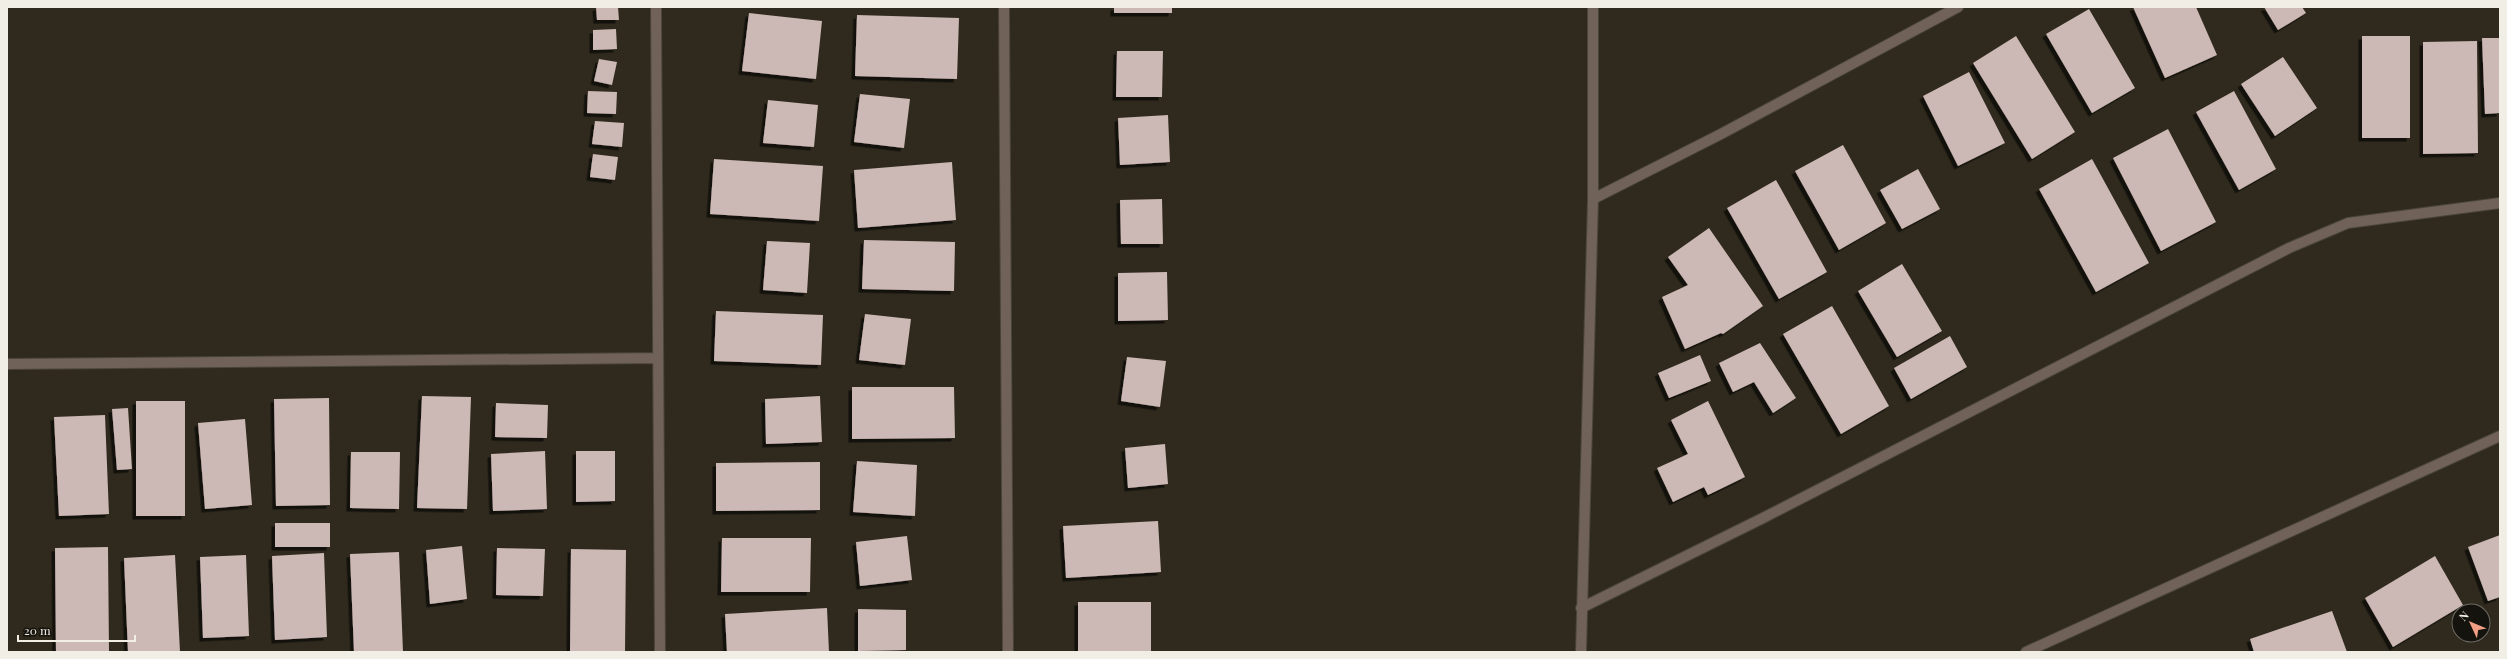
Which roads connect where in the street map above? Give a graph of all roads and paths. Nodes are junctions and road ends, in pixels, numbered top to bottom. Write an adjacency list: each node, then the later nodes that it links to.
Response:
1 (656, 7): 7 (street)
2 (1004, 7): 12 (street)
3 (1592, 7): 5 (street)
4 (1958, 7): 5 (street)
5 (1593, 199): 10 (street)
6 (2500, 203): 10 (street)
7 (657, 358): 8 (street); 11 (street)
8 (7, 364)
9 (2500, 436): 14 (street)
10 (1581, 608): 13 (street)
11 (660, 652)
12 (1008, 652)
13 (1581, 652)
14 (2026, 652)

